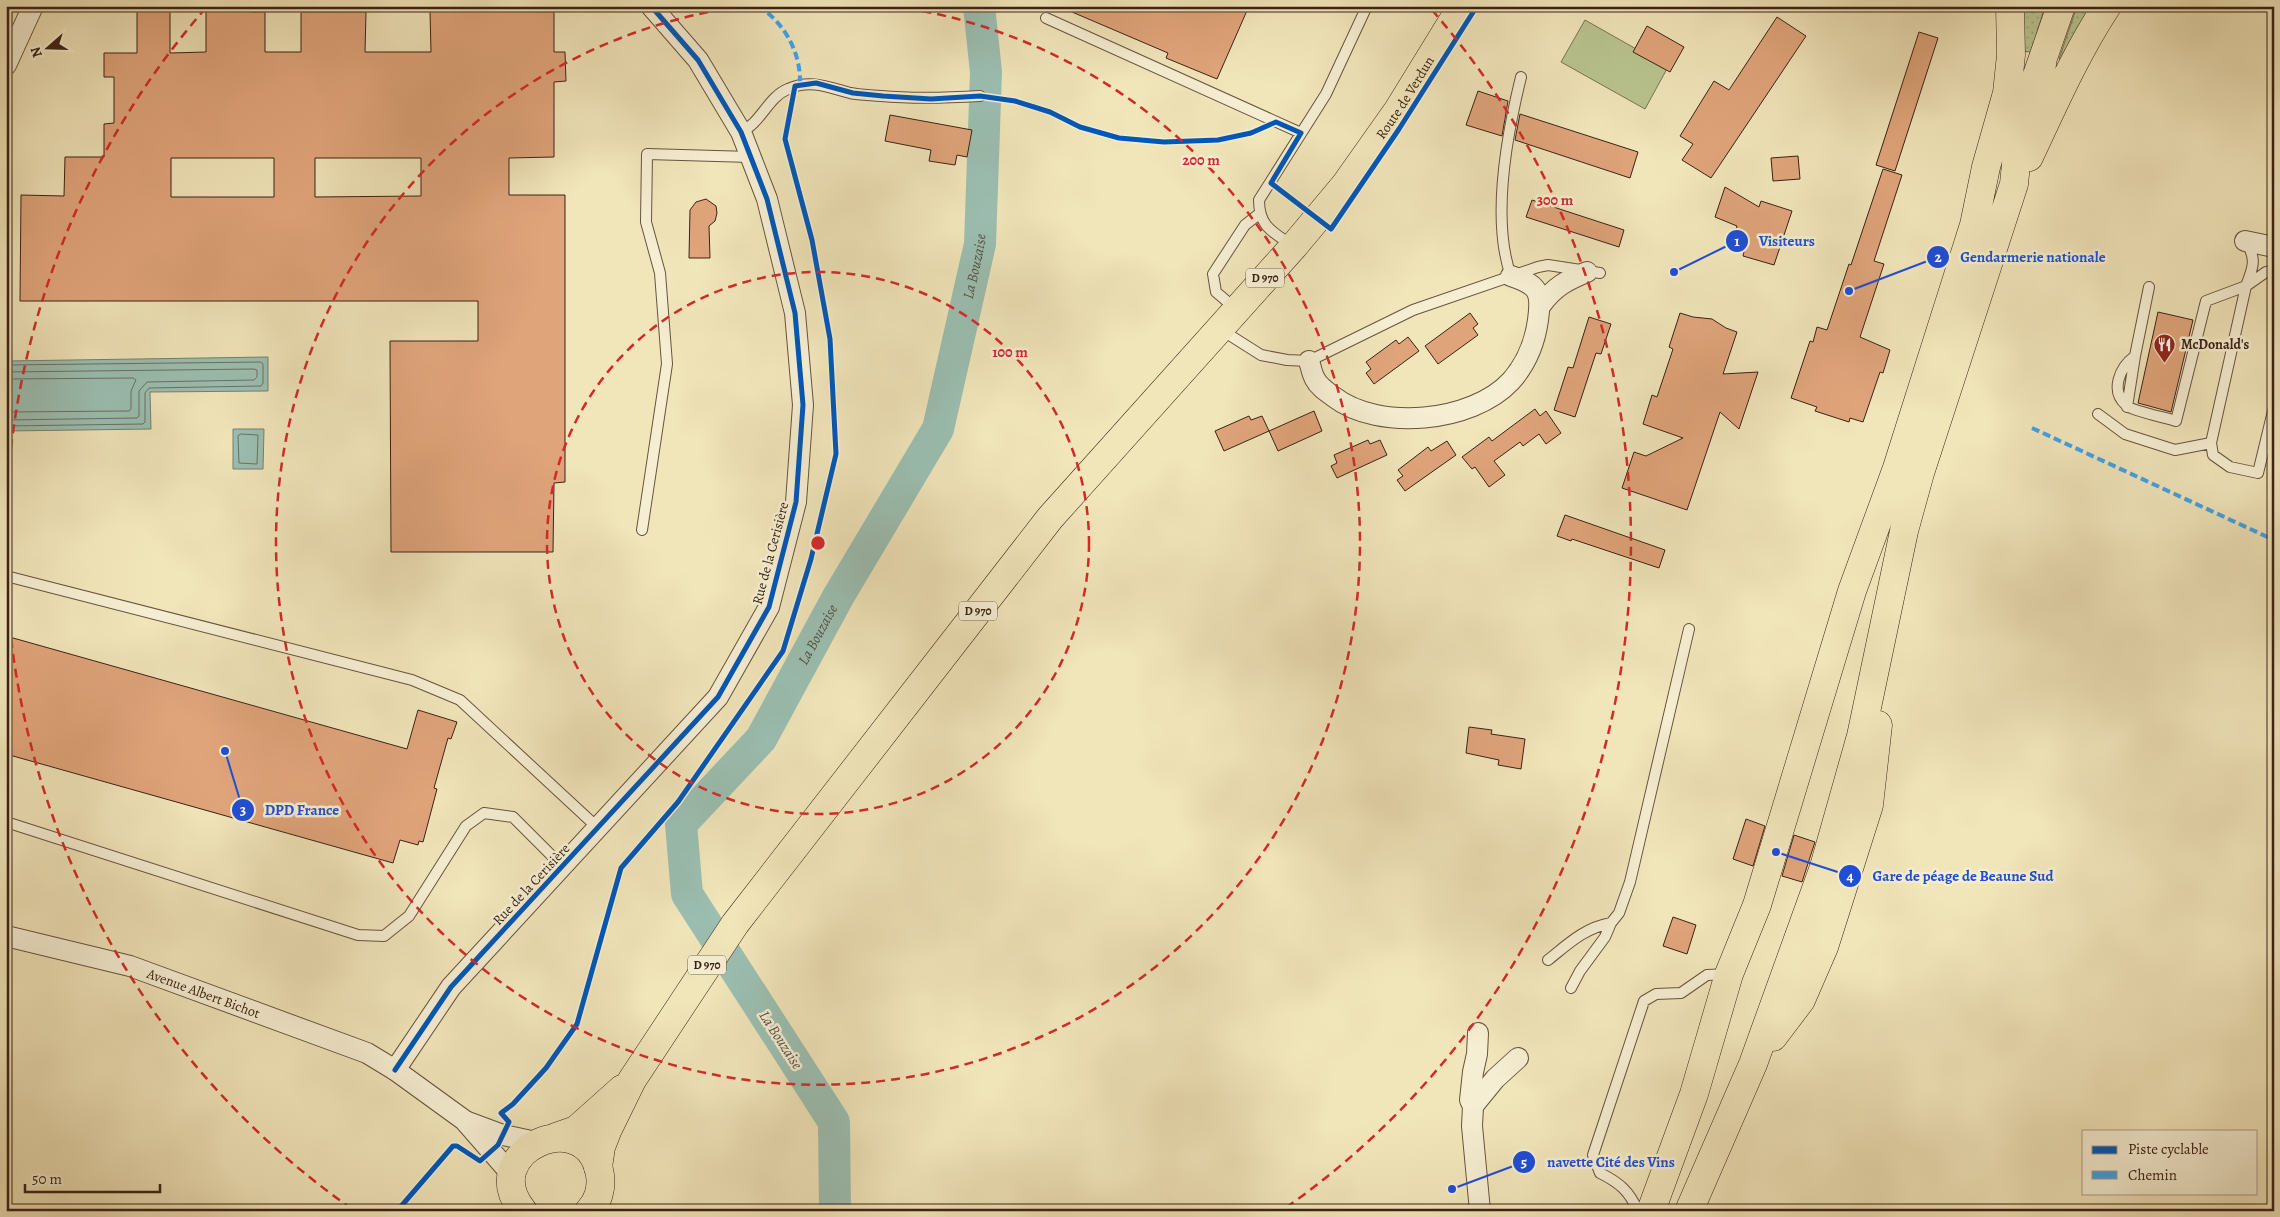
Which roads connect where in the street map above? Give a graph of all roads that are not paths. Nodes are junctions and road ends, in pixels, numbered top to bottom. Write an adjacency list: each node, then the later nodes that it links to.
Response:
1 (34, 6): 10 (street)
2 (651, 6): 13 (street, Rue de la Cerisière)
3 (1367, 6): 14 (lane)
4 (1462, 6): 20 (main road, Route de Verdun / D 970)
5 (2010, 6): 18 (main road)
6 (2061, 6): 9 (main road)
7 (2107, 6): 16 (main road)
8 (1046, 18): 14 (lane)
9 (2042, 64): 16 (main road); 18 (main road)
10 (6, 65)
11 (1521, 77): 24 (lane)
12 (980, 96): 13 (lane)
13 (741, 132): 15 (street, Rue de la Cerisière)
14 (1301, 133): 17 (lane)
15 (751, 157): 33 (lane); 37 (street, Rue de la Cerisière)
16 (2014, 184): 57 (main road)
17 (1259, 214): 20 (lane); 28 (lane)
18 (1974, 225): 42 (main road)
19 (2245, 241): 21 (street); 25 (lane)
20 (1294, 246): 28 (main road, D 970)
21 (2274, 247)
22 (2274, 270): 25 (lane)
23 (1593, 272): 24 (lane); 27 (street)
24 (1511, 276): 27 (street); 29 (lane)
25 (2246, 286): 26 (lane); 32 (lane)
26 (2148, 287)
27 (1541, 305): 29 (street)
28 (1227, 319): 29 (lane); 47 (main road, D 970)
29 (1309, 361)
30 (2274, 407): 32 (lane)
31 (2098, 414): 32 (lane)
32 (2211, 443)
33 (642, 530)
34 (6, 576): 37 (lane)
35 (1689, 629): 39 (lane)
36 (6, 822): 38 (lane)
37 (598, 828): 38 (street, Rue de la Cerisière)
38 (563, 867): 46 (street, Rue de la Cerisière)
39 (1611, 924): 41 (lane); 43 (lane)
40 (6, 936): 46 (street, Avenue Albert Bichot)
41 (1548, 960)
42 (1729, 974): 55 (lane); 56 (main road)
43 (1571, 988)
44 (1478, 1033): 48 (street)
45 (1518, 1058): 48 (street)
46 (395, 1070): 49 (street)
47 (632, 1080): 50 (main road, D 970); 51 (main road, D 970)
48 (1473, 1106): 54 (street)
49 (464, 1120): 50 (street); 52 (street)
50 (546, 1140): 51 (main road); 52 (main road)
51 (598, 1167): 53 (main road)
52 (515, 1198)
53 (589, 1211)
54 (1480, 1211)
55 (1638, 1211)
56 (1651, 1211)
57 (1689, 1211)

